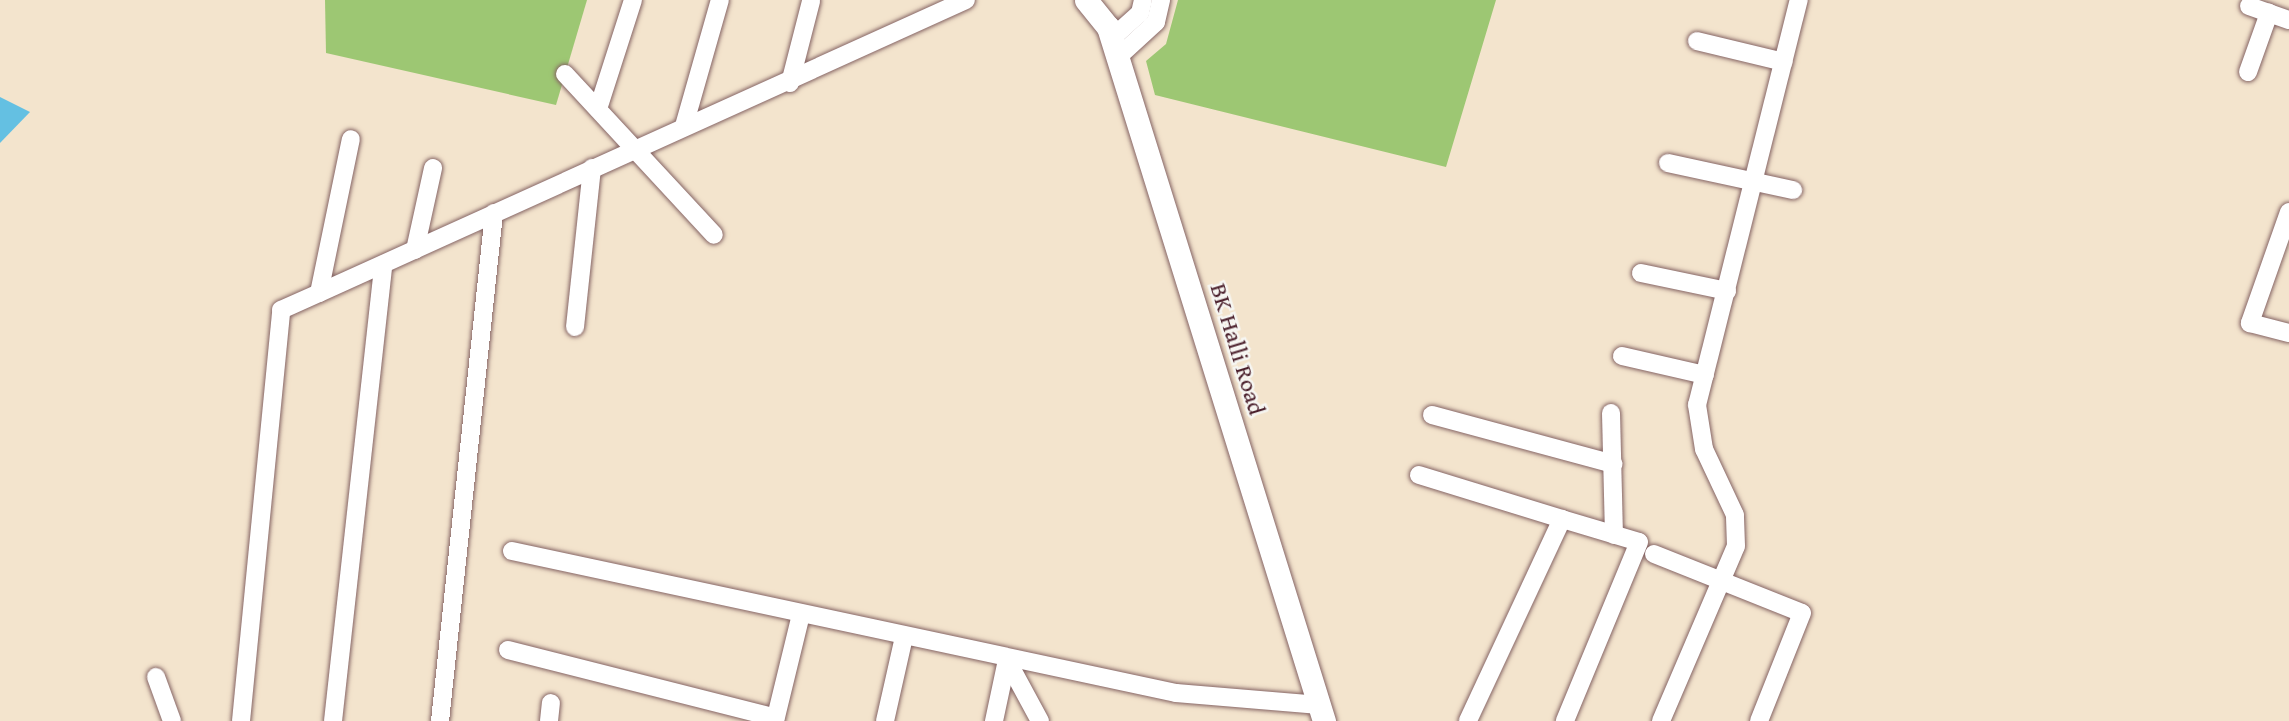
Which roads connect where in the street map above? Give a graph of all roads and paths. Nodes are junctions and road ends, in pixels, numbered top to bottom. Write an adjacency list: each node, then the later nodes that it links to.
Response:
1 (633, 0): 18 (street)
2 (720, 0): 19 (street)
3 (966, 0): 17 (street)
4 (1086, 0): 13 (main road, BK Halli Road)
5 (1143, 0): 13 (street)
6 (1161, 0): 13 (street)
7 (1799, 0): 14 (street)
8 (811, 1): 17 (street)
9 (2249, 6): 10 (street)
10 (2269, 13): 11 (street); 15 (street)
11 (2289, 20)
12 (1697, 41): 14 (street)
13 (1114, 49): 54 (main road, BK Halli Road)
14 (1784, 62): 25 (street)
15 (2248, 72)
16 (565, 74): 18 (street)
17 (790, 83): 19 (street)
18 (598, 109): 21 (street)
19 (684, 126): 21 (street)
20 (351, 139): 34 (street)
21 (635, 149): 24 (street); 29 (street)
22 (1668, 163): 25 (street)
23 (433, 167): 30 (street)
24 (592, 168): 28 (street); 35 (street)
25 (1756, 180): 26 (street); 33 (street)
26 (1793, 190)
27 (2289, 212): 36 (street)
28 (494, 213): 30 (street); 59 (street)
29 (713, 235)
30 (415, 250): 31 (street)
31 (383, 265): 34 (street); 58 (street)
32 (1641, 273): 33 (street)
33 (1727, 291): 38 (street)
34 (319, 293): 57 (street)
35 (575, 327)
36 (2289, 332)
37 (1622, 356): 38 (street)
38 (1705, 375): 47 (street)
39 (1611, 412): 41 (street)
40 (1432, 415): 41 (street)
41 (1612, 464): 44 (street)
42 (1419, 475): 43 (street)
43 (1562, 519): 44 (street); 64 (street)
44 (1614, 535): 65 (street)
45 (512, 551): 48 (street)
46 (1654, 554): 47 (street)
47 (1724, 579): 66 (street); 67 (street)
48 (801, 614): 49 (street); 55 (street)
49 (904, 637): 51 (street); 61 (street)
50 (508, 650): 55 (street)
51 (1007, 660): 54 (street); 62 (street); 63 (street)
52 (156, 677): 56 (street)
53 (551, 703): 60 (street)
54 (1322, 713)
55 (775, 719)
56 (172, 721)
57 (242, 721)
58 (334, 721)
59 (440, 721)
60 (549, 721)
61 (885, 721)
62 (995, 721)
63 (1040, 721)
64 (1468, 721)
65 (1564, 721)
66 (1661, 721)
67 (1759, 721)

